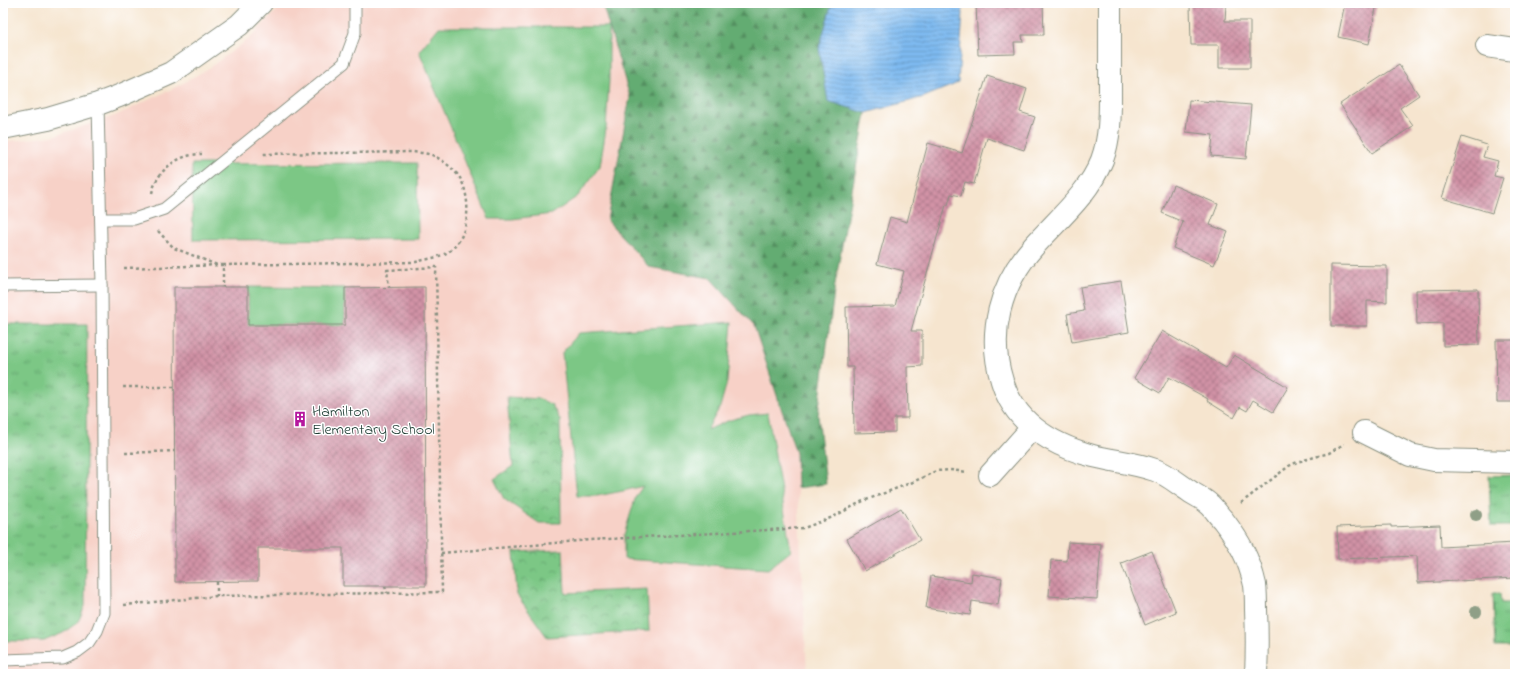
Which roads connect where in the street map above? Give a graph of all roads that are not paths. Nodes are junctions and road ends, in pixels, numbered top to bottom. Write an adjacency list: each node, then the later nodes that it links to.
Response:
1 (261, 3): 6 (street)
2 (355, 3): 8 (lane)
3 (1110, 3): 11 (street)
4 (1487, 46): 5 (street)
5 (1515, 50)
6 (98, 104): 7 (street); 8 (lane)
7 (3, 128)
8 (101, 219): 9 (lane)
9 (102, 285): 10 (lane); 15 (lane)
10 (3, 286)
11 (1032, 428): 14 (street); 16 (street)
12 (1364, 432): 13 (street)
13 (1515, 462)
14 (990, 475)
15 (3, 660)
16 (1256, 674)

